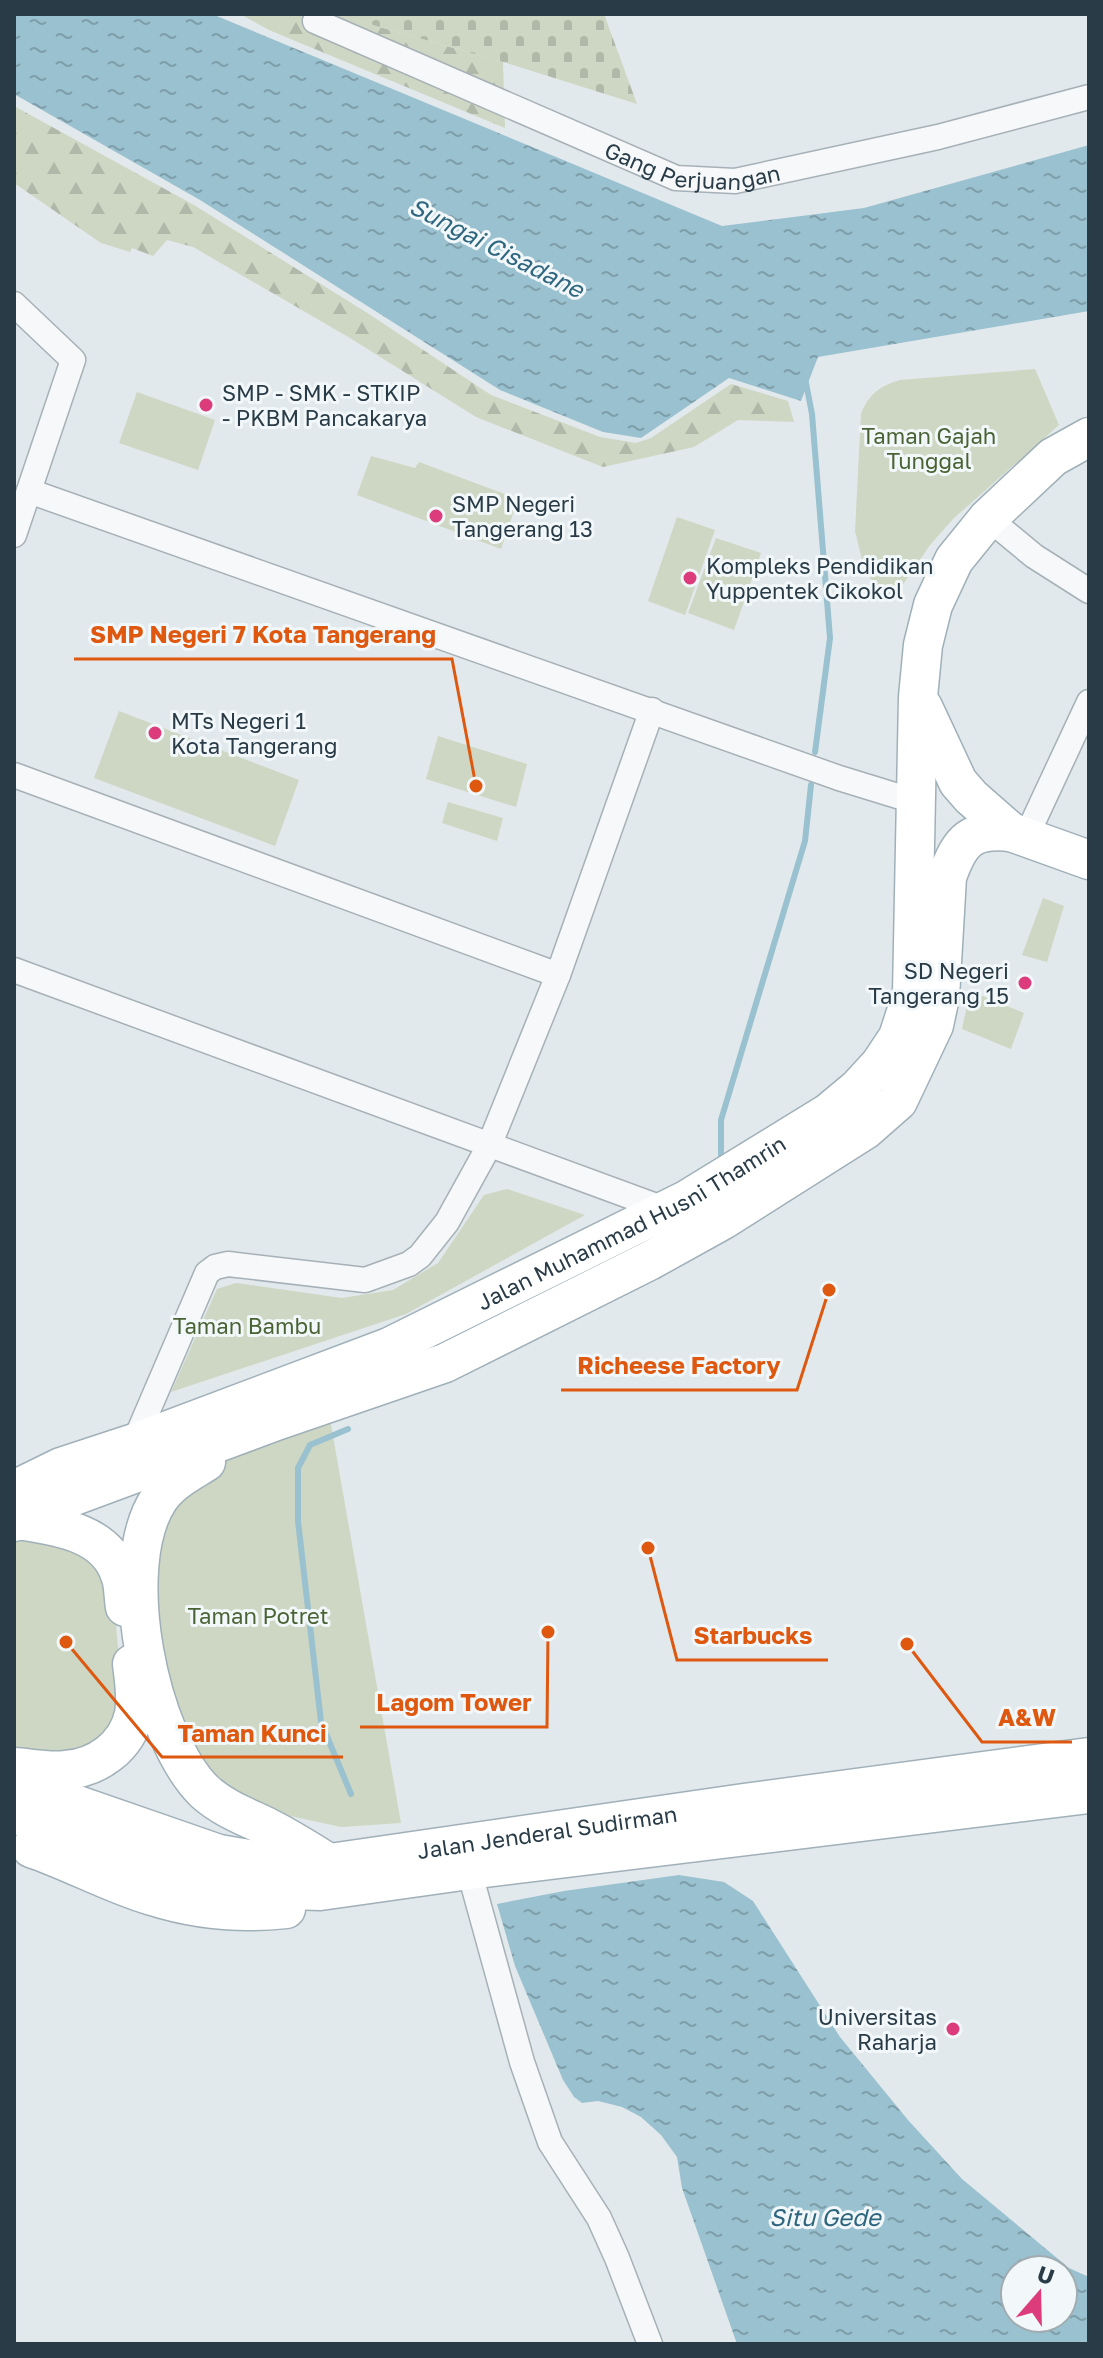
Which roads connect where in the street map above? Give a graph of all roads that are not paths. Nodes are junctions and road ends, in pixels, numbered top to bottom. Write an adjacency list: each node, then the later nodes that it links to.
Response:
1 (315, 21): 2 (street, Gang Perjuangan)
2 (1089, 97)
3 (14, 304): 5 (street)
4 (1089, 437): 6 (main road, Jalan Muhammad Husni Thamrin)
5 (29, 491): 7 (street); 10 (street)
6 (988, 518): 8 (street); 9 (main road, Jalan Muhammad Husni Thamrin)
7 (14, 535)
8 (1089, 591)
9 (918, 697): 13 (main road, Jalan Muhammad Husni Thamrin); 14 (main road)
10 (652, 710): 13 (street); 17 (street)
11 (1086, 716): 14 (street)
12 (14, 775): 17 (street)
13 (917, 802): 19 (main road, Jalan Muhammad Husni Thamrin)
14 (1018, 835): 15 (main road); 20 (main road, Jalan Muhammad Husni Thamrin)
15 (1089, 860)
16 (14, 971): 18 (street)
17 (558, 975): 18 (street)
18 (489, 1146): 19 (street); 22 (street)
19 (667, 1210): 20 (main road, Jalan Muhammad Husni Thamrin)
20 (406, 1359): 21 (main road, Jalan Muhammad Husni Thamrin); 22 (main road, Jalan Muhammad Husni Thamrin)
21 (279, 1420): 25 (main road, Jalan Muhammad Husni Thamrin); 32 (main road)
22 (134, 1443): 23 (main road, Jalan Muhammad Husni Thamrin)
23 (61, 1467): 24 (main road); 25 (main road, Jalan Muhammad Husni Thamrin)
24 (14, 1476)
25 (15, 1510): 27 (main road)
26 (1089, 1757): 32 (main road, Jalan Jenderal Sudirman)
27 (14, 1767)
28 (14, 1783): 32 (main road, Jalan Jenderal Sudirman)
29 (1089, 1794): 33 (main road, Jalan Jenderal Sudirman)
30 (14, 1814): 34 (main road, Jalan Jenderal Sudirman)
31 (14, 1842): 34 (main road)
32 (330, 1863)
33 (469, 1870): 34 (main road, Jalan Jenderal Sudirman); 35 (street)
34 (400, 1879)
35 (650, 2344)

